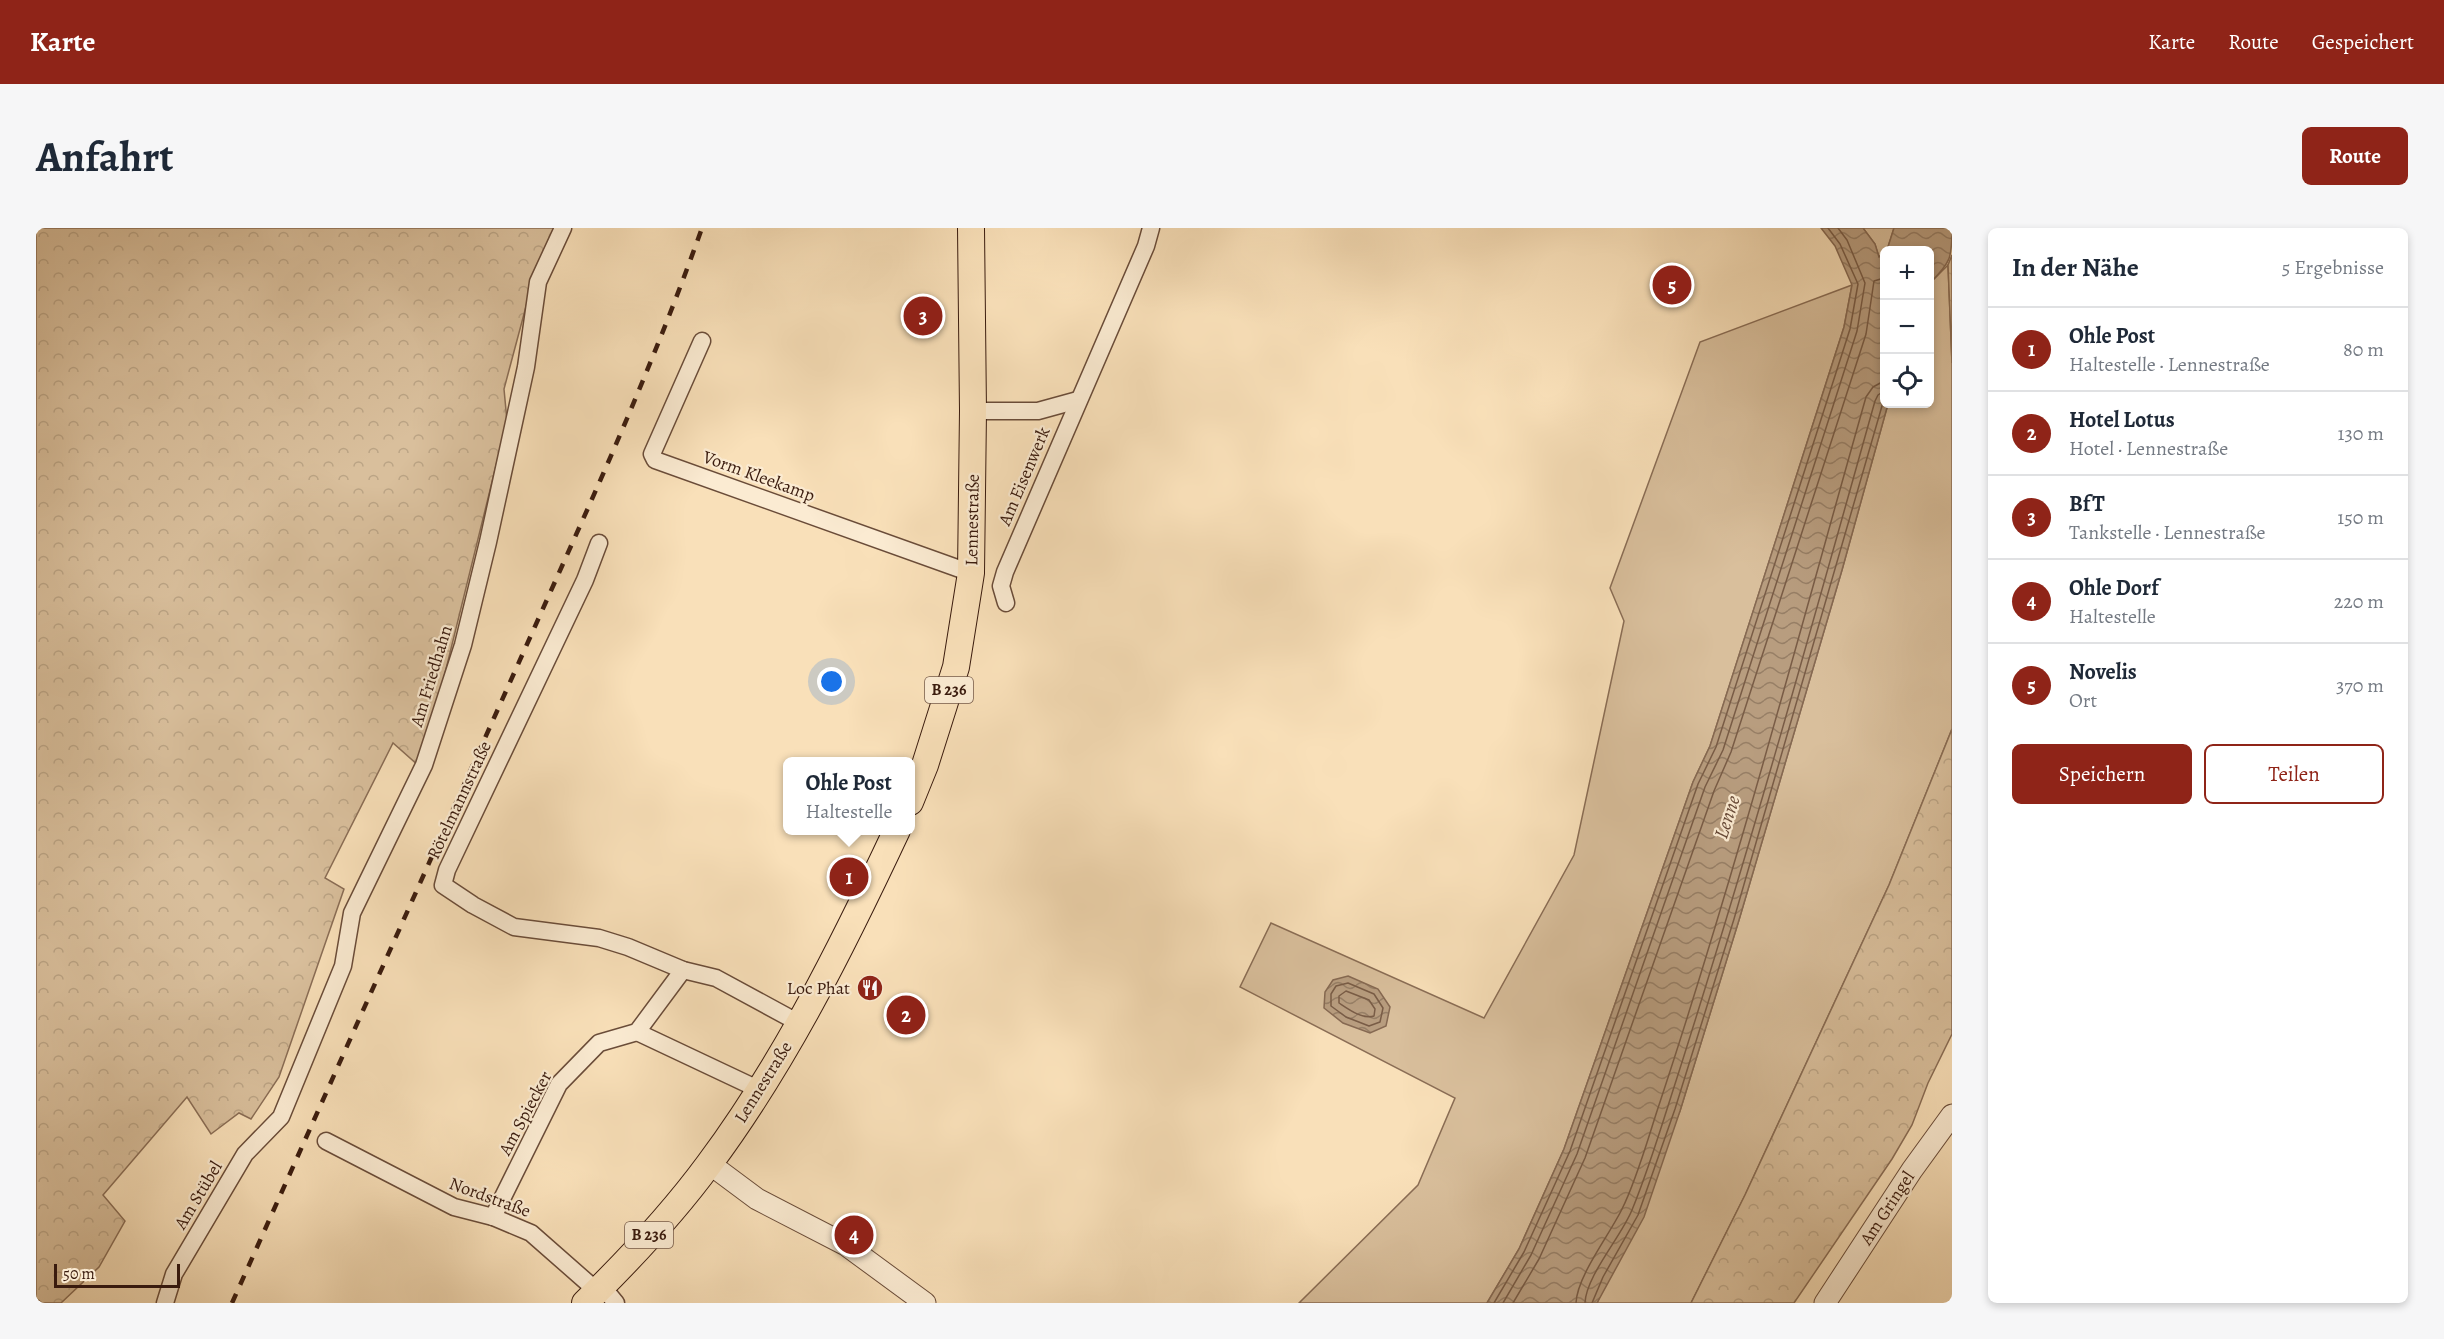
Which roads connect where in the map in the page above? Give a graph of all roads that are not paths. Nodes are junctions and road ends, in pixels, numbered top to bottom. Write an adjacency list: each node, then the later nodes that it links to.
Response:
1 (563, 228): 17 (street, Am Friedhahn)
2 (971, 228): 6 (main road, Lennestraße / B 236)
3 (1151, 228): 5 (street, Am Eisenwerk)
4 (702, 341): 8 (street, Vorm Kleekamp)
5 (1078, 400): 6 (street, Am Eisenwerk); 9 (street, Am Eisenwerk)
6 (973, 411): 8 (main road, Lennestraße / B 236)
7 (599, 543): 12 (street, Rötelmannstraße)
8 (971, 573): 10 (main road, Lennestraße / B 236)
9 (1006, 603)
10 (915, 790)
11 (895, 835): 13 (main road, Lennestraße / B 236)
12 (683, 970): 13 (street, Rötelmannstraße); 14 (street)
13 (799, 1023): 15 (main road, Lennestraße / B 236)
14 (636, 1032): 15 (street); 20 (street, Am Spiecker)
15 (759, 1090): 19 (main road, Lennestraße / B 236)
16 (1952, 1115): 24 (street, Am Gringel)
17 (281, 1118): 22 (street, Am Stübel)
18 (326, 1141): 20 (street, Nordstraße)
19 (710, 1164): 21 (main road, Lennestraße / B 236); 23 (street)
20 (493, 1217): 21 (street, Nordstraße)
21 (600, 1296)
22 (165, 1303)
23 (925, 1303)
24 (1825, 1303)

